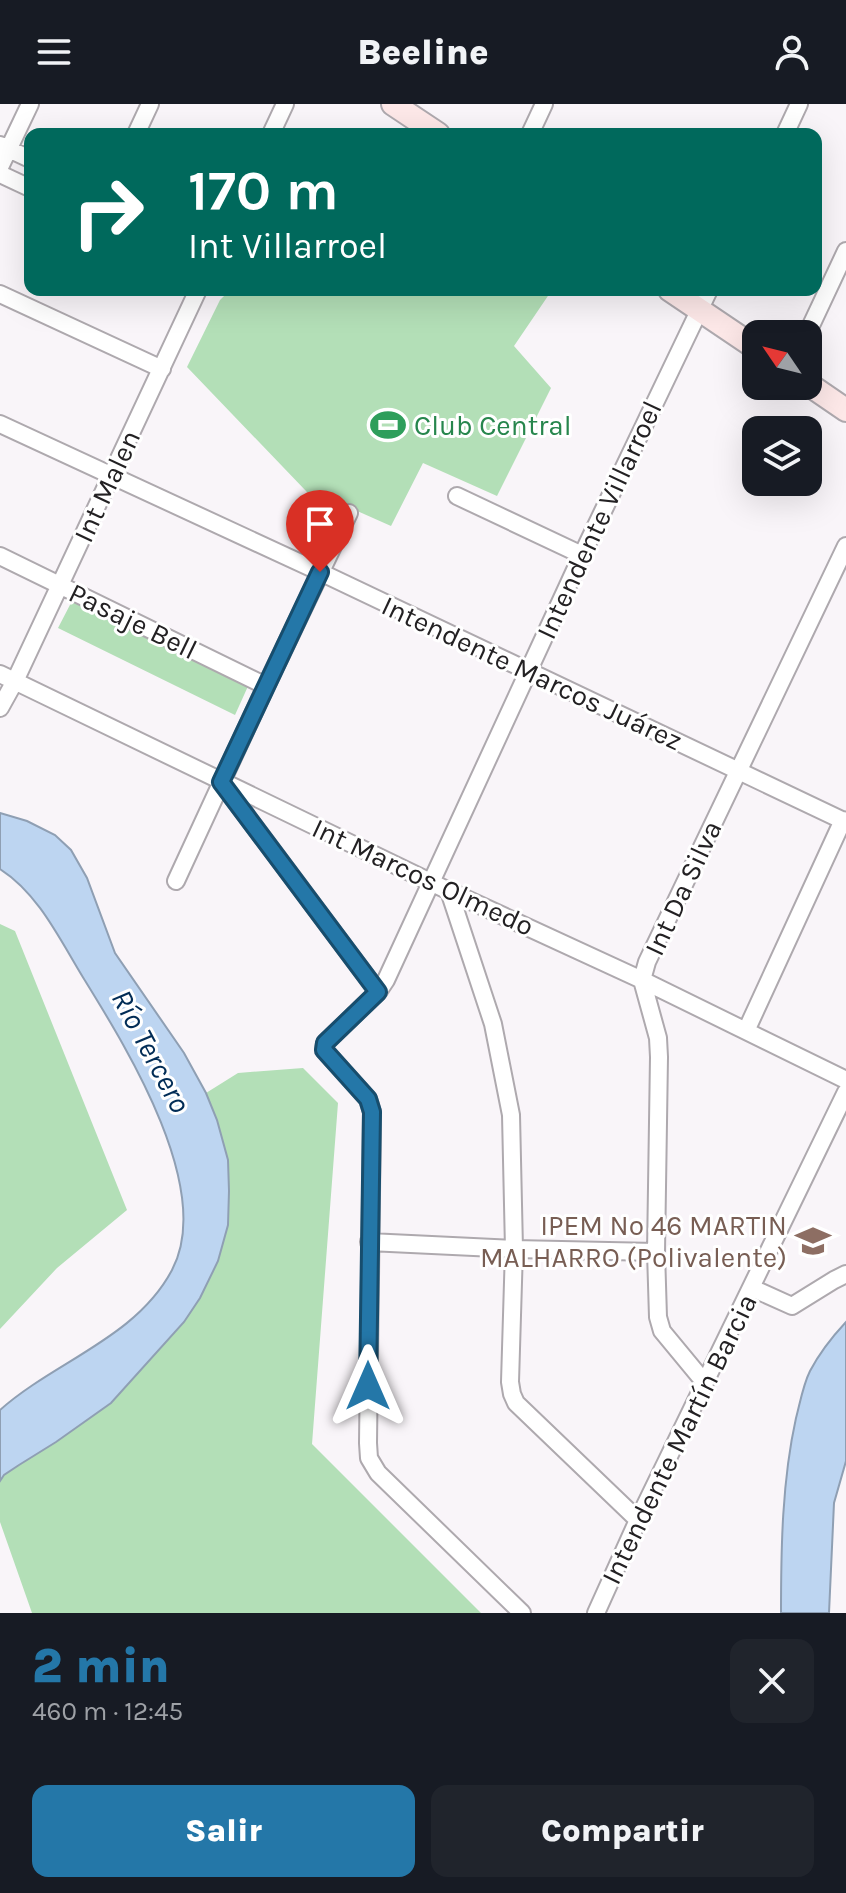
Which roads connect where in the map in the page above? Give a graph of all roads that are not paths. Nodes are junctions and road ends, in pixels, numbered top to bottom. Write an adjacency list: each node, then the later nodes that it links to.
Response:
1 (30, 104): 12 (street)
2 (150, 104): 7 (street)
3 (285, 104): 8 (street)
4 (393, 104): 9 (main road)
5 (544, 104): 10 (street)
6 (799, 104): 11 (street)
7 (139, 128)
8 (274, 128)
9 (429, 128)
10 (533, 128)
11 (788, 128)
12 (4, 147): 13 (street); 14 (street)
13 (24, 156)
14 (0, 167)
15 (0, 174): 16 (street)
16 (24, 185)
17 (846, 251): 21 (street)
18 (0, 294): 23 (street)
19 (195, 296): 23 (street, Int Malen)
20 (704, 300): 22 (main road); 31 (street, Intendente Villarroel)
21 (814, 320)
22 (742, 335)
23 (162, 369): 27 (street, Int Malen)
24 (822, 394): 25 (main road)
25 (846, 410)
26 (0, 424): 27 (street, Intendente Marcos Juárez)
27 (112, 475): 33 (street, Intendente Marcos Juárez); 34 (street, Int Malen)
28 (457, 496): 31 (street)
29 (349, 513): 33 (street)
30 (846, 546): 39 (street, Int Da Silva)
31 (582, 555): 35 (street, Intendente Villarroel)
32 (0, 556): 34 (street, Pasaje Bell)
33 (320, 572): 35 (street, Intendente Marcos Juárez); 37 (street)
34 (60, 585): 36 (street, Int Malen); 37 (street, Pasaje Bell)
35 (528, 672): 39 (street, Intendente Marcos Juárez); 43 (street, Intendente Villarroel)
36 (7, 678): 38 (street, Int Malen); 40 (street, Int Marcos Olmedo)
37 (266, 686): 40 (street)
38 (0, 708)
39 (738, 771): 41 (street, Intendente Marcos Juárez); 45 (street, Int Da Silva)
40 (221, 782): 42 (street); 43 (street, Int Marcos Olmedo); 46 (street)
41 (845, 821): 47 (street)
42 (176, 881)
43 (431, 882): 44 (street, Int Marcos Olmedo); 46 (street, Intendente Villarroel)
44 (449, 891): 45 (street, Int Marcos Olmedo); 51 (street)
45 (642, 980): 47 (street, Int Marcos Olmedo); 52 (street, Int Da Silva)
46 (378, 992): 50 (street, Intendente Villarroel)
47 (746, 1031): 48 (street, Int Marcos Olmedo)
48 (846, 1080)
49 (846, 1092): 54 (street, Intendente Martín Barcia)
50 (369, 1242): 51 (street); 57 (street)
51 (514, 1249): 52 (street); 56 (street)
52 (656, 1252): 55 (street, Int Da Silva)
53 (846, 1274): 54 (street)
54 (752, 1288): 55 (street, Intendente Martín Barcia)
55 (705, 1383): 56 (street, Intendente Martín Barcia)
56 (638, 1520): 58 (street, Intendente Martín Barcia)
57 (522, 1613)
58 (596, 1613)

